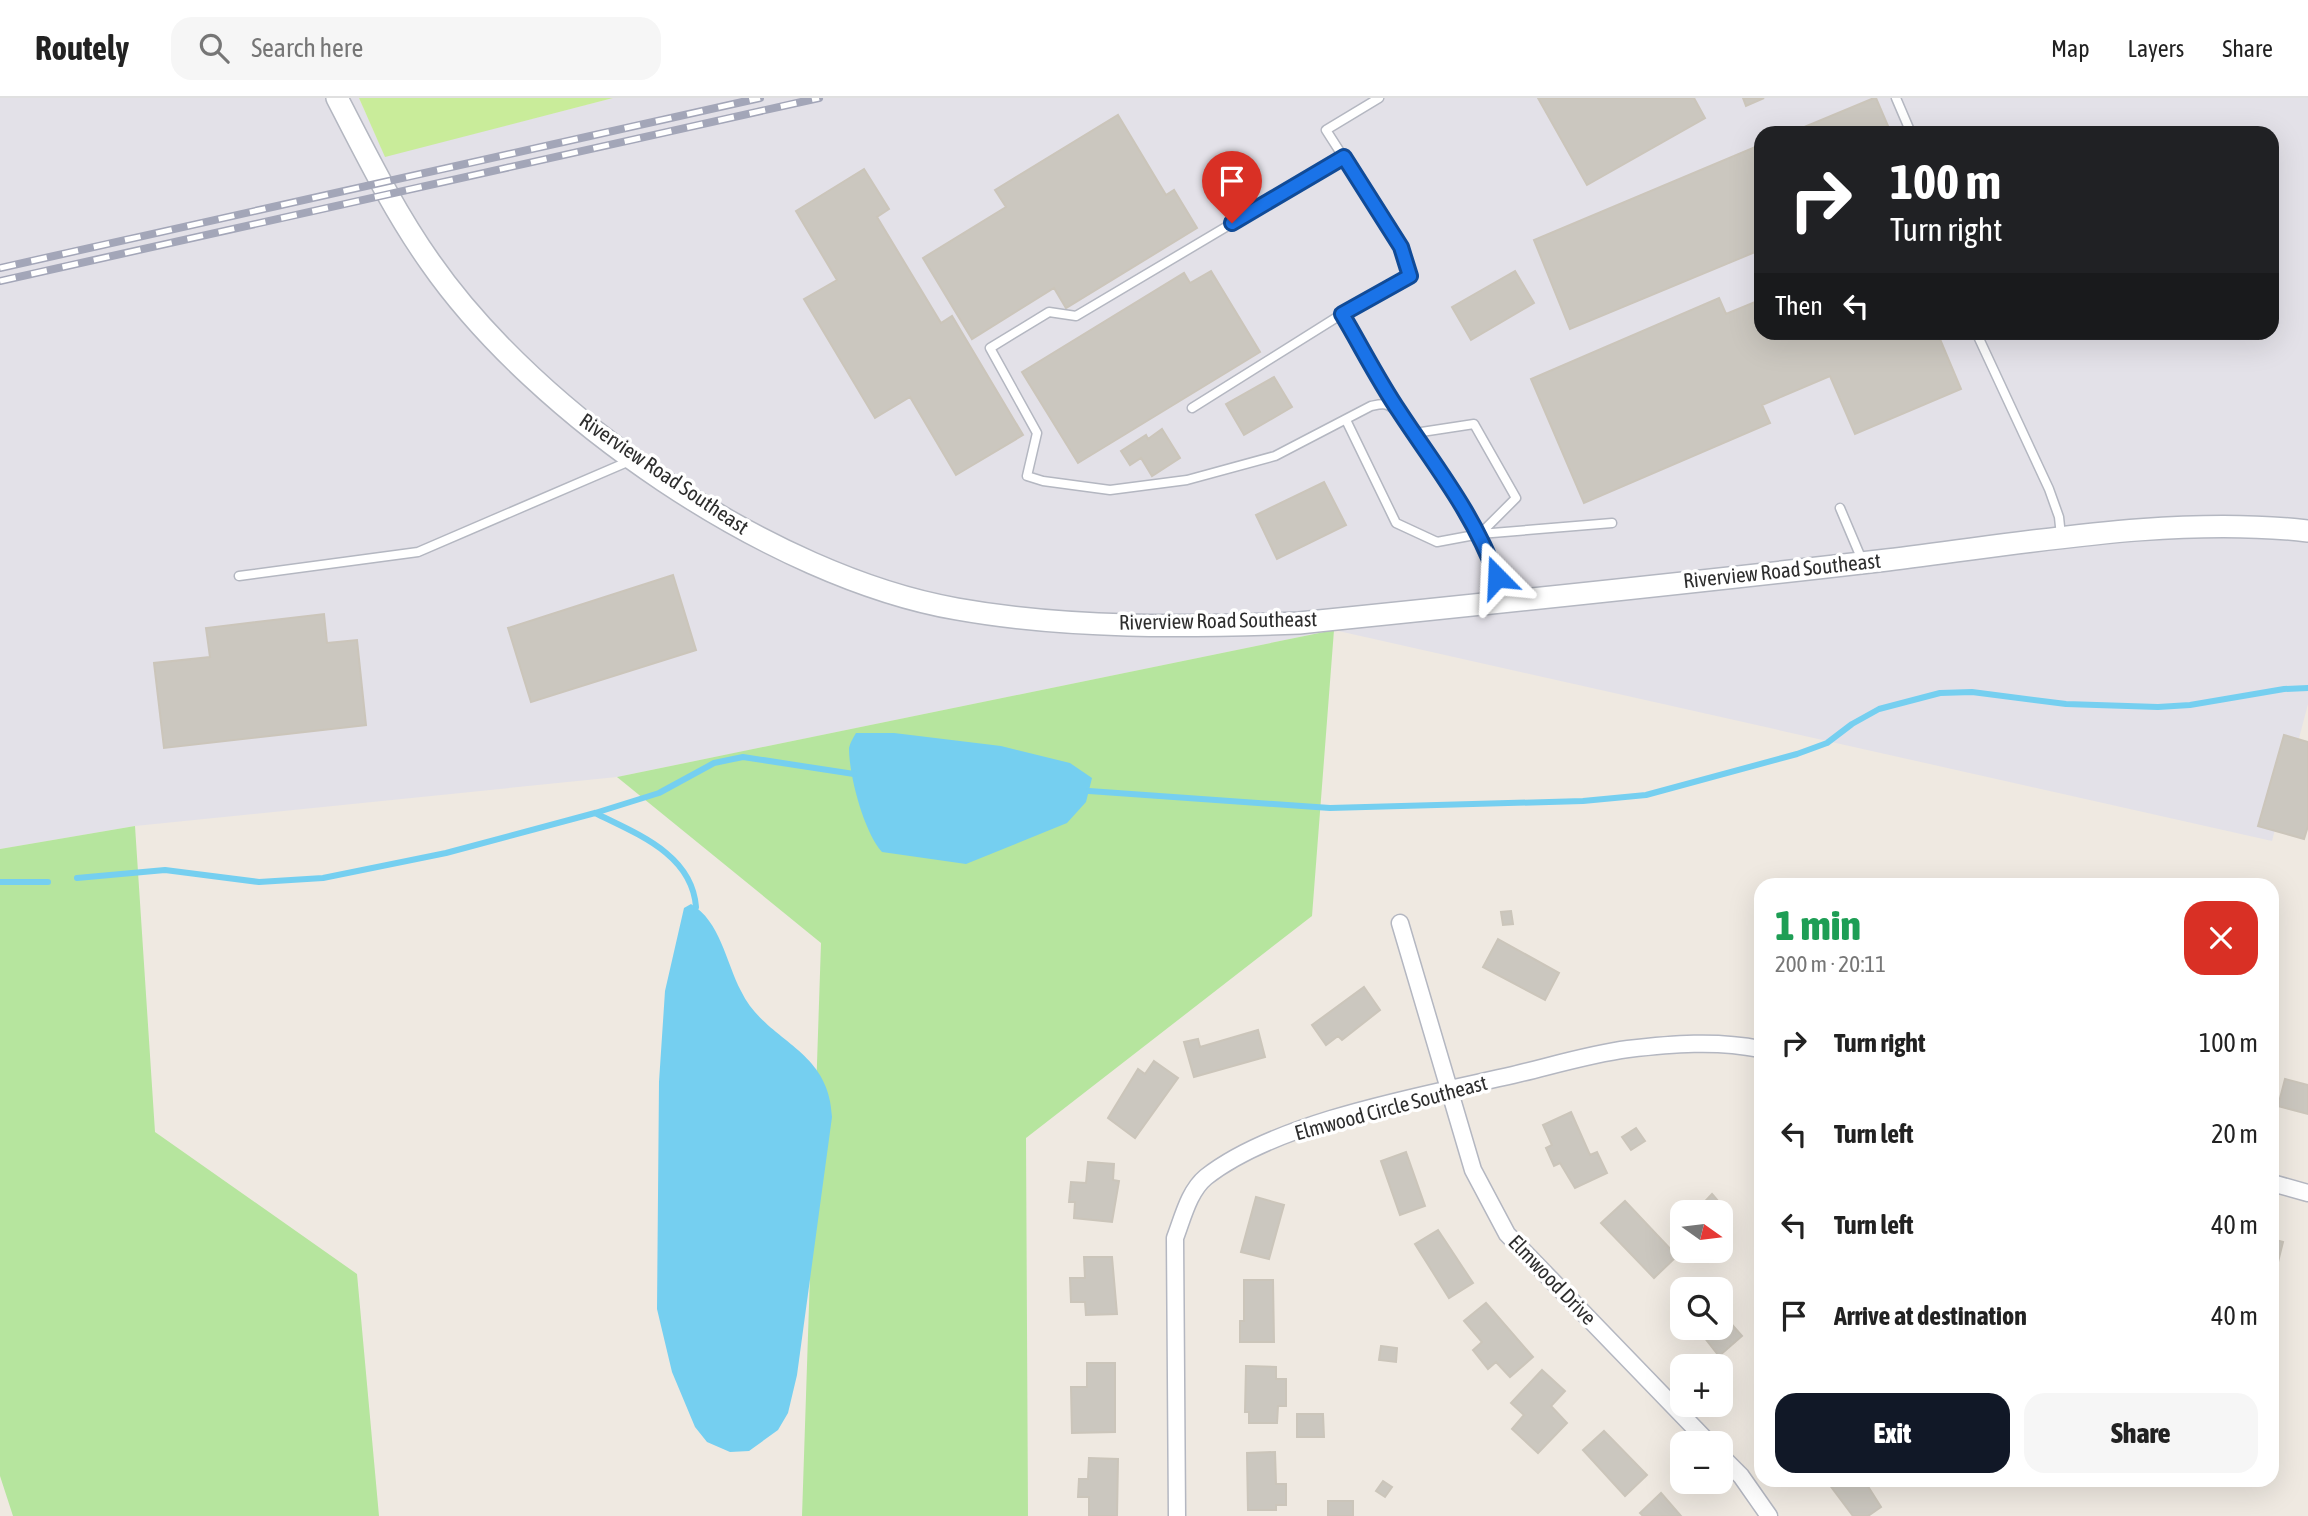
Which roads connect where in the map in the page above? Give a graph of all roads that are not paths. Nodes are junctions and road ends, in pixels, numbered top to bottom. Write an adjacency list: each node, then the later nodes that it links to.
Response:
1 (337, 98): 12 (street, Riverview Road Southeast)
2 (1378, 98): 5 (lane)
3 (1896, 98): 4 (lane)
4 (1908, 126)
5 (1344, 157): 6 (lane); 10 (lane)
6 (1342, 314): 8 (lane); 9 (lane)
7 (1980, 340): 17 (lane)
8 (1192, 408)
9 (1399, 412): 10 (lane); 11 (lane)
10 (1346, 420): 16 (lane)
11 (1415, 433): 16 (lane); 16 (lane)
12 (635, 459): 19 (lane); 20 (street, Riverview Road Southeast)
13 (1840, 508): 18 (lane)
14 (1612, 523): 16 (lane)
15 (2308, 531): 17 (street, Riverview Road Southeast)
16 (1480, 534): 20 (lane)
17 (2062, 539): 18 (street, Riverview Road Southeast)
18 (1863, 563): 20 (street, Riverview Road Southeast)
19 (239, 576)
20 (1502, 603)
21 (1400, 923): 23 (street, Elmwood Drive)
22 (1754, 1048): 23 (street, Elmwood Circle Southeast)
23 (1449, 1089): 26 (street, Elmwood Drive); 28 (street, Elmwood Circle Southeast)
24 (2279, 1185): 25 (street)
25 (2308, 1193)
26 (1697, 1431)
27 (1733, 1468): 29 (street)
28 (1177, 1516)
29 (1769, 1516)

